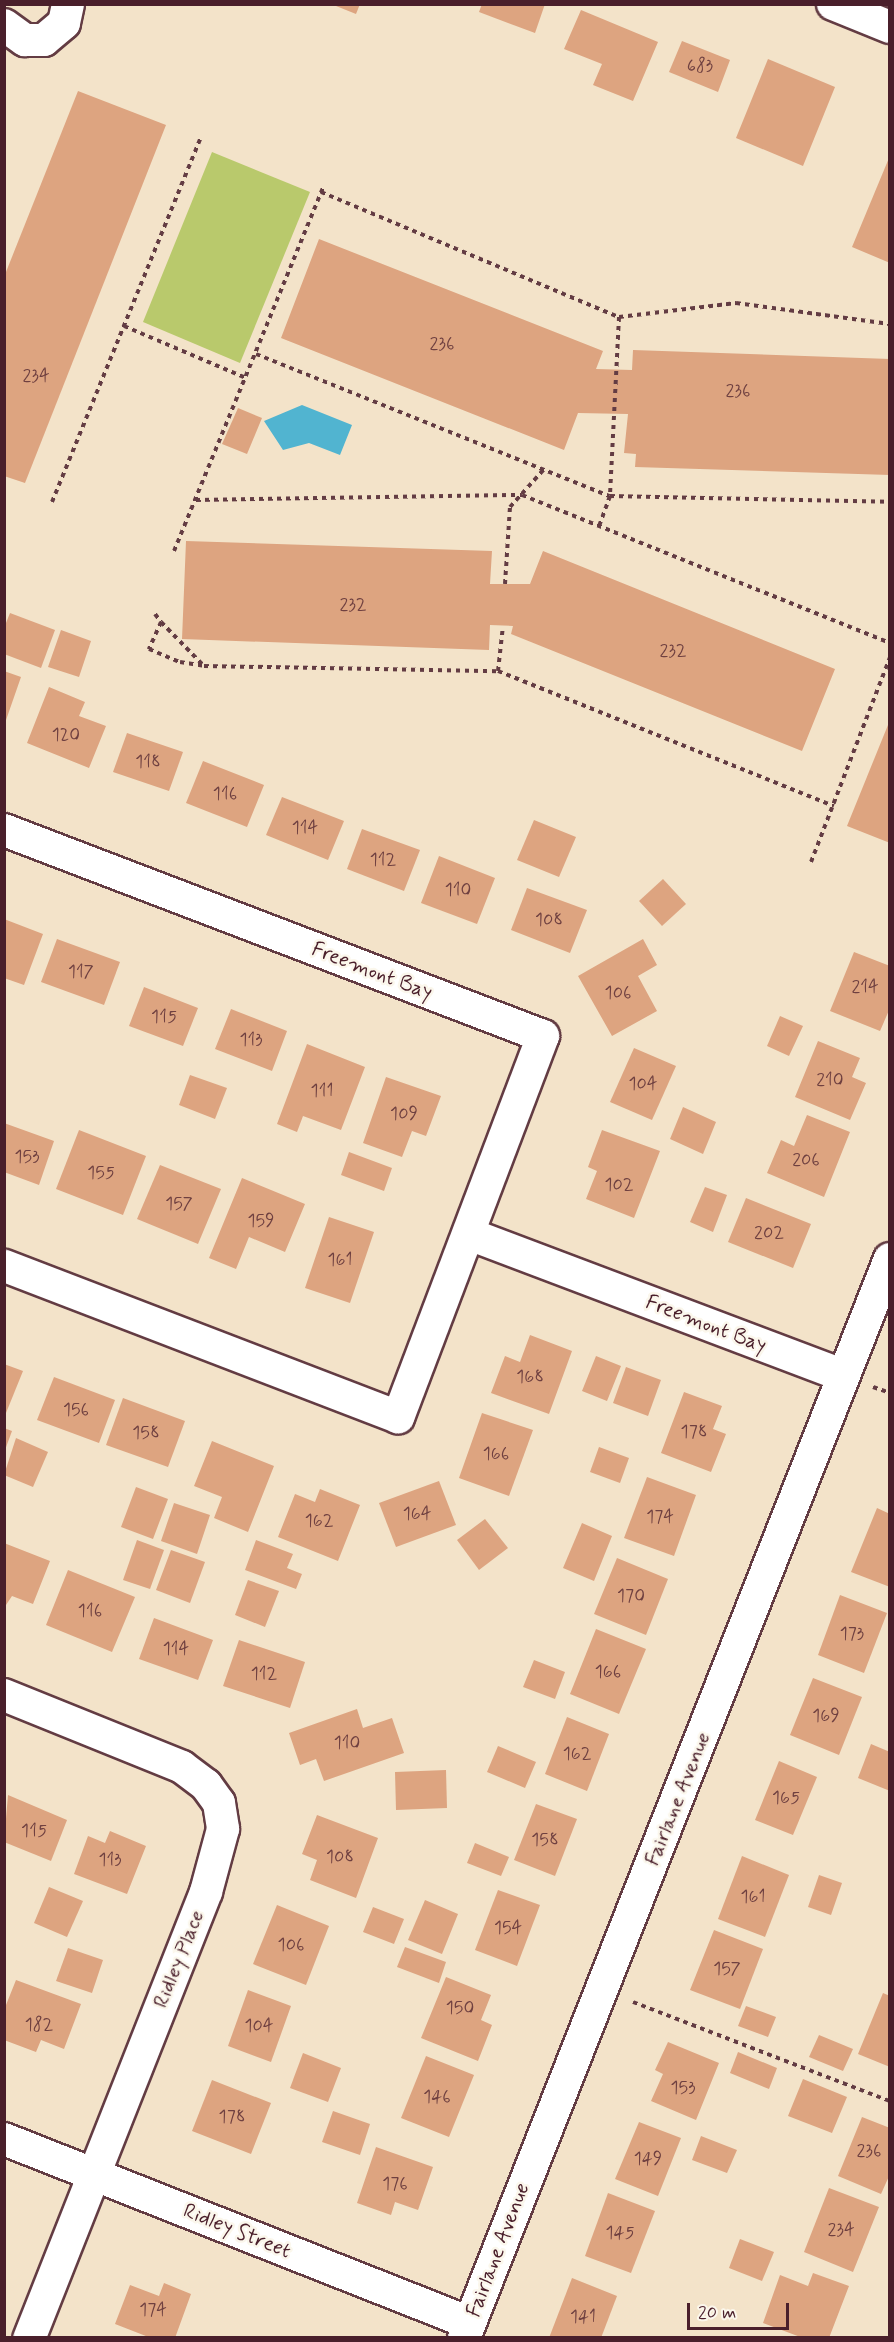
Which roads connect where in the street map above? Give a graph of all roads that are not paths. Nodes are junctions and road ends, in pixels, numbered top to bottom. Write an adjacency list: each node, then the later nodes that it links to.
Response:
1 (68, 4): 3 (street)
2 (833, 4): 4 (street)
3 (4, 25)
4 (890, 27)
5 (4, 830): 6 (street, Freemont Bay)
6 (469, 1234): 8 (street, Freemont Bay); 9 (street, Freemont Bay)
7 (890, 1259): 9 (street, Fairlane Avenue)
8 (4, 1266)
9 (842, 1375): 13 (street, Fairlane Avenue)
10 (4, 1695): 12 (street, Ridley Place)
11 (4, 2139): 12 (street, Ridley Street)
12 (94, 2174): 13 (street, Ridley Street); 14 (street, Ridley Place)
13 (467, 2330)
14 (29, 2337)

